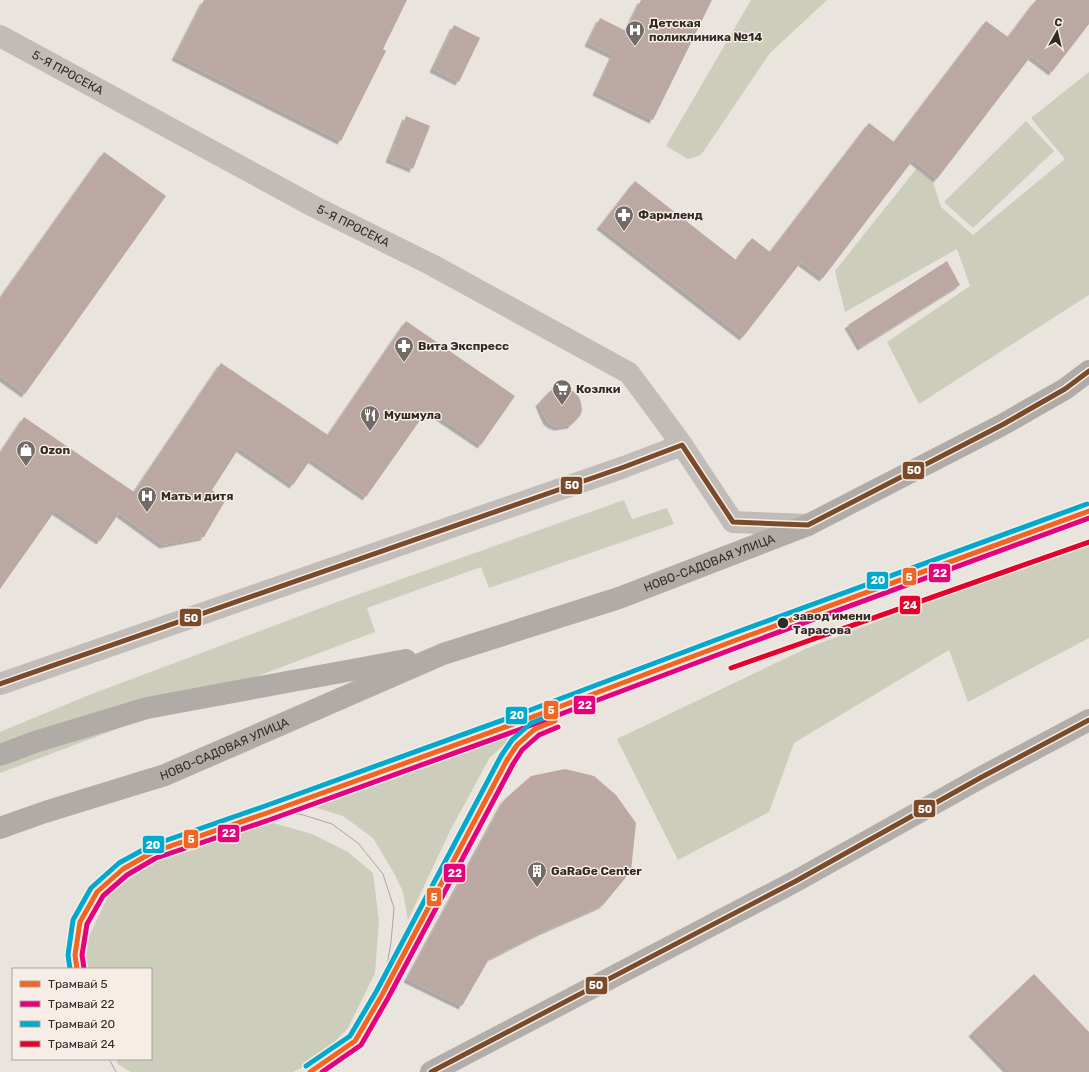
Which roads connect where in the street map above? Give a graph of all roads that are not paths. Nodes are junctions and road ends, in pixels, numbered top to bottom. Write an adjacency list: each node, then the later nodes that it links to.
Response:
1 (0, 36): 3 (street, 5-Я ПРОСЕКА)
2 (1089, 371): 4 (main road, НОВО-САДОВАЯ УЛИЦА)
3 (682, 445): 4 (street, 5-Я ПРОСЕКА); 6 (street)
4 (808, 525): 5 (main road, НОВО-САДОВАЯ УЛИЦА)
5 (443, 654): 8 (main road, НОВО-САДОВАЯ УЛИЦА); 9 (main road, НОВО-САДОВАЯ УЛИЦА)
6 (0, 684)
7 (1089, 720): 10 (main road)
8 (0, 755)
9 (0, 828)
10 (431, 1072)

